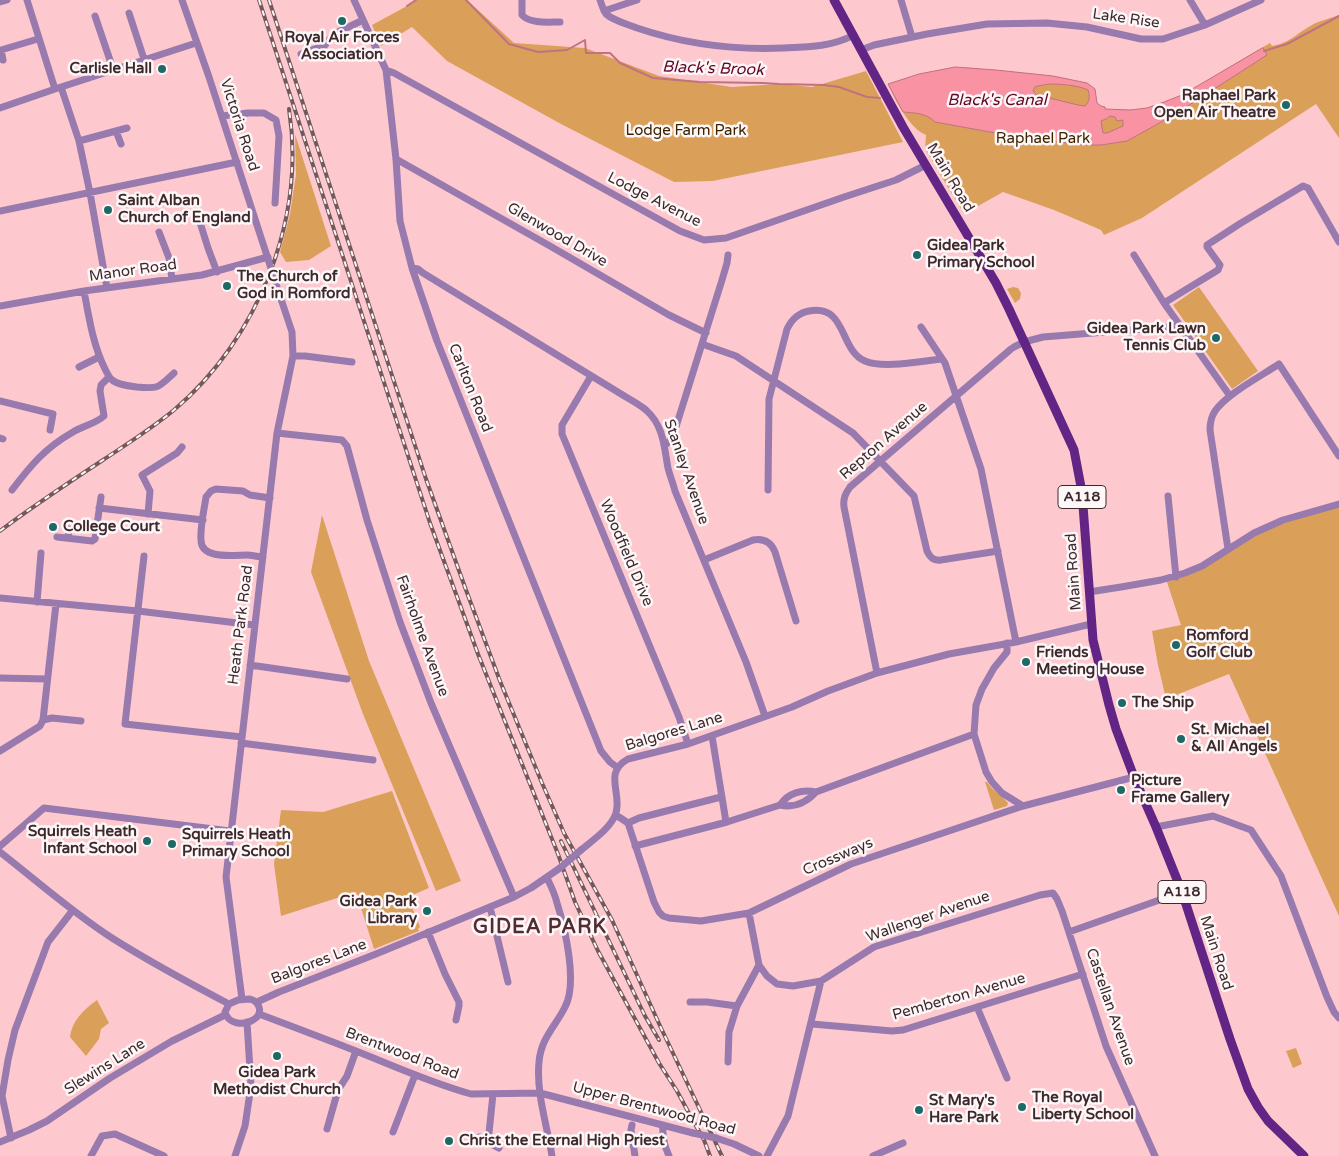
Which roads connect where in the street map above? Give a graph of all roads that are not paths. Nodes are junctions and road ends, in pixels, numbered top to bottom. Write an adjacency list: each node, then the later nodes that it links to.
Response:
1 (7, 0): 12 (street)
2 (27, 0): 21 (street)
3 (182, 0): 22 (street, Victoria Road)
4 (354, 0): 16 (street, Carlton Road)
5 (522, 0): 17 (street)
6 (600, 0): 13 (street)
7 (636, 0): 13 (street)
8 (834, 0): 19 (main road, Main Road / A118)
9 (901, 0): 20 (street)
10 (1190, 0): 18 (street)
11 (1262, 0): 18 (street, Lake Rise)
12 (0, 2)
13 (604, 11): 19 (street)
14 (129, 13): 26 (street)
15 (95, 16): 28 (street)
16 (363, 20): 25 (street); 29 (street, Carlton Road)
17 (560, 22)
18 (1205, 25): 20 (street, Lake Rise)
19 (854, 35): 24 (main road, Main Road / A118)
20 (912, 37): 24 (street, Lake Rise)
21 (38, 39): 23 (street); 30 (street)
22 (196, 43): 26 (street); 32 (street, Victoria Road)
23 (0, 48): 27 (street)
24 (861, 50): 39 (main road, Main Road / A118)
25 (301, 54)
26 (144, 59): 28 (street)
27 (4, 60)
28 (113, 70): 30 (street)
29 (386, 70): 37 (street, Carlton Road); 39 (street, Lodge Avenue)
30 (58, 88): 31 (street); 35 (street)
31 (0, 108)
32 (222, 116): 38 (street, Victoria Road); 41 (street)
33 (127, 128): 34 (street)
34 (116, 131): 35 (street); 36 (street)
35 (79, 141): 40 (street)
36 (121, 144)
37 (396, 159): 49 (street, Carlton Road); 58 (street, Glenwood Drive)
38 (237, 162): 40 (street); 48 (street, Victoria Road)
39 (926, 165): 59 (main road, Main Road / A118)
40 (90, 193): 42 (street); 52 (street)
41 (275, 203)
42 (0, 210)
43 (197, 213): 50 (street)
44 (159, 232): 51 (street)
45 (1339, 242): 54 (street)
46 (728, 255): 58 (street)
47 (1134, 255): 54 (street)
48 (268, 258): 50 (street, Manor Road); 61 (street, Heath Park Road, bridge)
49 (412, 268): 67 (street, Stanley Avenue); 122 (street, Carlton Road)
50 (217, 272): 51 (street, Manor Road)
51 (172, 279): 52 (street, Manor Road)
52 (107, 288): 53 (street, Manor Road)
53 (84, 291): 55 (street, Manor Road); 62 (street)
54 (1164, 303): 56 (street)
55 (0, 306)
56 (1180, 326): 59 (street, Repton Avenue); 70 (street)
57 (921, 327): 63 (street)
58 (706, 333): 60 (street)
59 (1024, 342): 71 (street, Repton Avenue); 98 (main road, Main Road / A118)
60 (702, 344): 69 (street); 75 (street)
61 (293, 356): 64 (street); 74 (street, Heath Park Road)
62 (99, 357): 65 (street); 68 (street)
63 (942, 359): 69 (street); 71 (street)
64 (352, 362)
65 (79, 367)
66 (174, 373): 68 (street)
67 (591, 376): 75 (street, Stanley Avenue); 119 (street, Woodfield Drive)
68 (109, 377): 79 (street)
69 (774, 381): 78 (street); 80 (street)
70 (1230, 396): 77 (street); 91 (street)
71 (957, 397): 78 (street, Repton Avenue); 92 (street)
72 (0, 401): 73 (street)
73 (50, 430)
74 (277, 433): 83 (street, Heath Park Road); 139 (street, Fairholme Avenue)
75 (665, 445): 96 (street, Stanley Avenue)
76 (180, 450): 86 (street)
77 (1339, 456)
78 (881, 461): 92 (street); 109 (street, Repton Avenue)
79 (12, 490)
80 (768, 490)
81 (1168, 496): 97 (street)
82 (101, 497): 85 (street)
83 (270, 498): 87 (street); 95 (street, Heath Park Road)
84 (1339, 504): 91 (street)
85 (99, 508): 86 (street); 90 (street)
86 (148, 514): 87 (street)
87 (203, 520): 95 (street)
88 (69, 530): 90 (street)
89 (57, 537): 90 (street)
90 (68, 538)
91 (1228, 549): 97 (street)
92 (998, 551): 106 (street)
93 (41, 553): 100 (street)
94 (144, 556): 102 (street)
95 (263, 557): 105 (street, Heath Park Road)
96 (704, 560): 103 (street); 113 (street, Stanley Avenue)
97 (1176, 577): 98 (street)
98 (1089, 592): 104 (main road, Main Road / A118)
99 (0, 598): 100 (street)
100 (37, 602): 101 (street)
101 (56, 604): 102 (street); 112 (street)
102 (138, 611): 105 (street); 118 (street)
103 (796, 621)
104 (1091, 624): 106 (street, Balgores Lane); 123 (main road, Main Road / A118)
105 (254, 625): 108 (street, Heath Park Road)
106 (1016, 642): 107 (street, Balgores Lane)
107 (1008, 643): 109 (street, Balgores Lane); 116 (street)
108 (250, 665): 111 (street); 118 (street, Heath Park Road)
109 (877, 673): 113 (street, Balgores Lane)
110 (0, 678): 112 (street)
111 (347, 678)
112 (47, 679): 114 (street)
113 (765, 716): 117 (street, Balgores Lane)
114 (43, 720): 115 (street); 120 (street)
115 (81, 721)
116 (974, 734): 124 (street); 127 (street)
117 (712, 736): 119 (street, Balgores Lane); 125 (street)
118 (241, 740): 121 (street); 132 (street, Heath Park Road)
119 (688, 744): 122 (street, Balgores Lane)
120 (0, 751)
121 (373, 760)
122 (618, 768): 128 (street, Balgores Lane)
123 (1134, 777): 127 (street, Crossways); 131 (main road, Main Road / A118)
124 (816, 792): 126 (street); 126 (street)
125 (721, 797): 129 (street); 130 (street)
126 (780, 804): 129 (street)
127 (1022, 806): 142 (street, Crossways)
128 (615, 816): 130 (street); 136 (street, Balgores Lane, bridge)
129 (726, 822): 134 (street)
130 (628, 823): 134 (street, Crossways)
131 (1156, 827): 137 (main road, Main Road / A118); 157 (street)
132 (230, 831): 133 (street); 149 (street, Heath Park Road)
133 (0, 846)
134 (635, 846): 142 (street, Crossways)
135 (0, 852): 141 (street)
136 (547, 878): 139 (street, Balgores Lane); 166 (street)
137 (1182, 892): 144 (street); 188 (main road, Main Road / A118)
138 (1053, 894): 144 (street, Castellan Avenue); 147 (street, Wallenger Avenue)
139 (514, 897): 140 (street, Balgores Lane)
140 (490, 907): 143 (street, Balgores Lane); 148 (street)
141 (73, 910): 152 (street); 162 (street)
142 (749, 913): 145 (street)
143 (428, 932): 150 (street, Balgores Lane); 158 (street)
144 (1069, 932): 146 (street, Castellan Avenue)
145 (759, 965): 147 (street, Wallenger Avenue); 153 (street)
146 (1083, 974): 154 (street, Pemberton Avenue); 187 (street, Castellan Avenue)
147 (821, 980): 160 (street)
148 (508, 982)
149 (242, 999): 150 (street); 152 (street)
150 (257, 1002): 156 (street)
151 (690, 1002): 153 (street)
152 (229, 1004): 155 (street)
153 (736, 1006): 163 (street)
154 (977, 1007): 160 (street, Pemberton Avenue); 165 (street)
155 (225, 1014): 159 (street); 173 (street, Slewins Lane)
156 (259, 1014): 159 (street); 161 (street, Brentwood Road)
157 (1339, 1018)
158 (456, 1020)
159 (247, 1022): 180 (street)
160 (812, 1024): 185 (street)
161 (356, 1051): 164 (street, Brentwood Road); 170 (street)
162 (4, 1060): 173 (street)
163 (728, 1062)
164 (415, 1076): 167 (street, Brentwood Road); 171 (street)
165 (1007, 1078)
166 (540, 1093): 167 (street, Brentwood Road); 169 (street, Upper Brentwood Road); 181 (street)
167 (493, 1094): 174 (street)
168 (632, 1125): 182 (street)
169 (663, 1125): 183 (street); 184 (street, Upper Brentwood Road, bridge)
170 (327, 1129)
171 (393, 1132)
172 (479, 1136): 174 (street)
173 (11, 1138): 175 (street, Slewins Lane)
174 (488, 1139): 177 (street)
175 (0, 1142)
176 (903, 1143): 186 (street)
177 (499, 1148)
178 (91, 1156): 179 (street)
179 (164, 1156)
180 (235, 1156)
181 (552, 1156)
182 (635, 1156)
183 (670, 1156)
184 (759, 1156)
185 (767, 1156)
186 (873, 1156)
187 (1155, 1156)
188 (1304, 1156)

